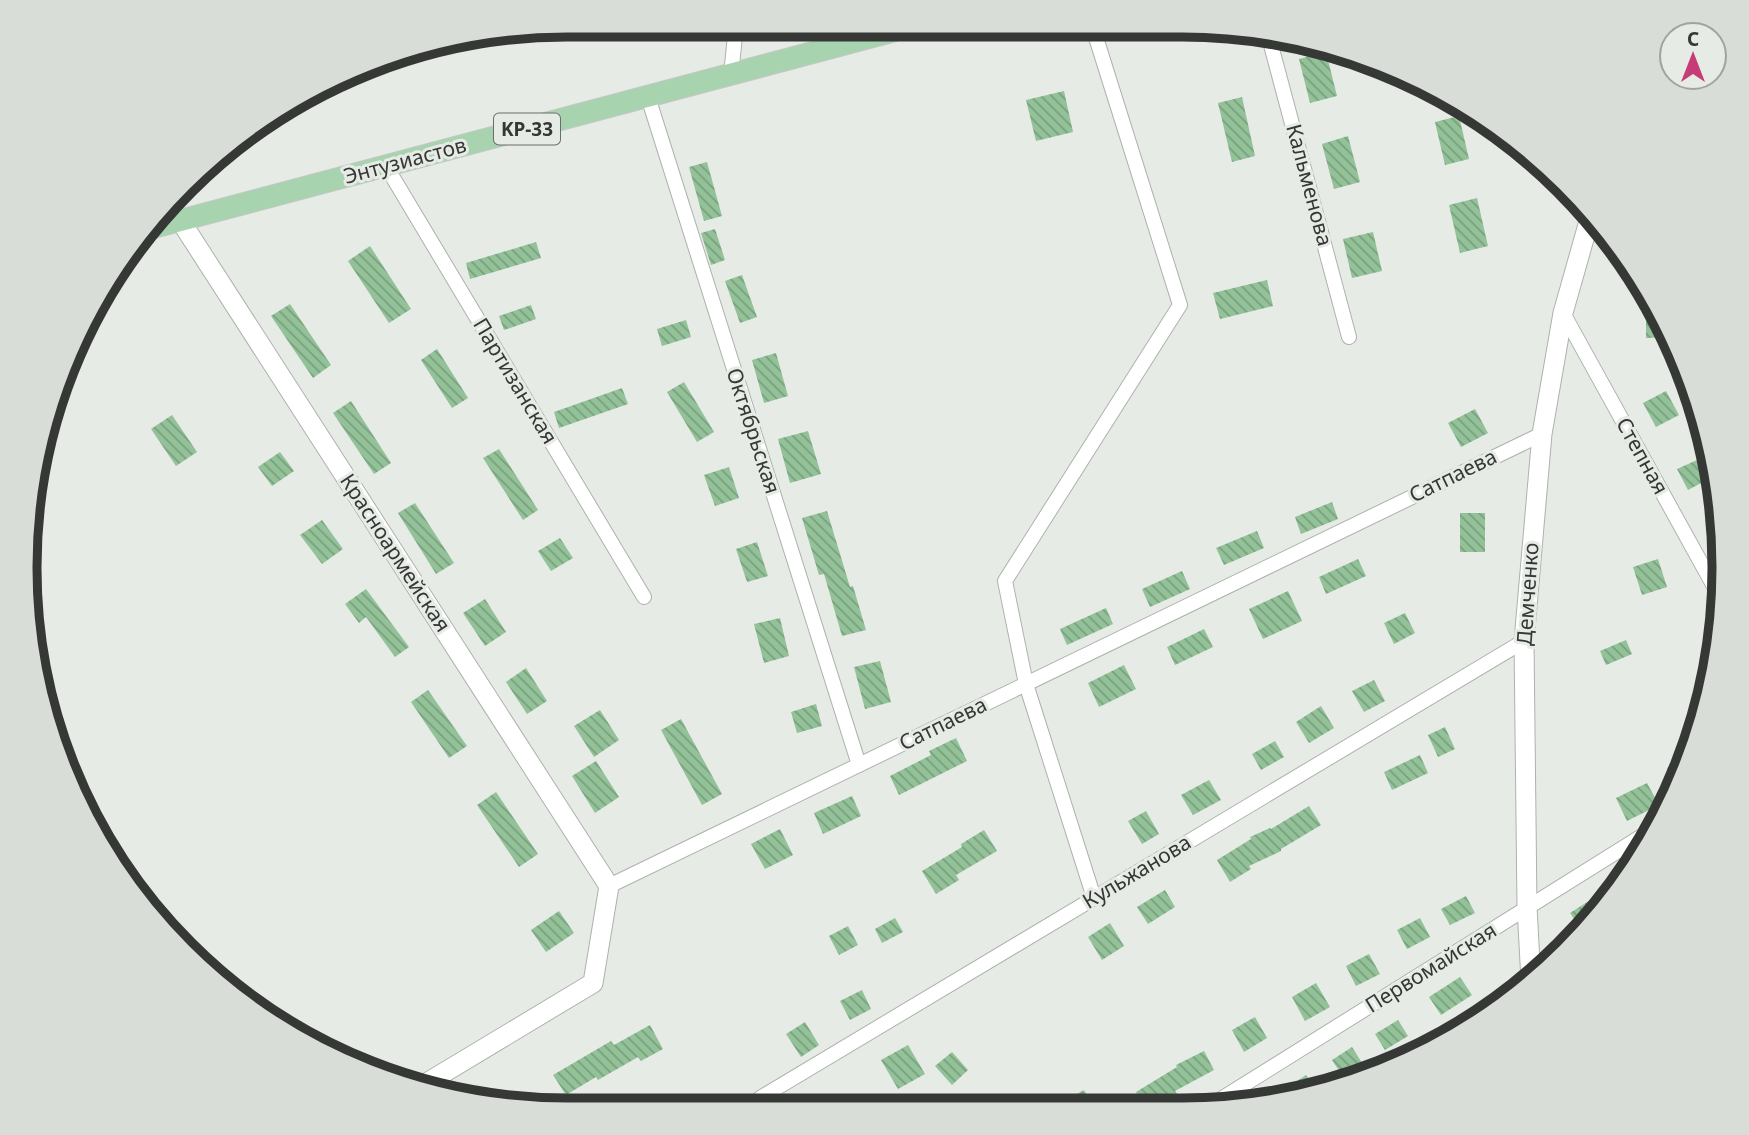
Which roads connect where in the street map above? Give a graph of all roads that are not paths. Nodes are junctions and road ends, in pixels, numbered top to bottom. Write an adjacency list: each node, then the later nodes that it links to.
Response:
1 (735, 37): 5 (street)
2 (872, 37): 5 (main road, Энтузиастов / KP-33)
3 (1096, 37): 17 (street)
4 (1271, 44): 12 (street, Кальменова)
5 (731, 75): 6 (main road, Энтузиастов / KP-33)
6 (648, 97): 7 (main road, Энтузиастов / KP-33); 18 (street, Октябрьская)
7 (386, 166): 8 (main road, Энтузиастов / KP-33); 15 (street, Партизанская)
8 (180, 220): 9 (main road, Энтузиастов / KP-33); 20 (street, Красноармейская)
9 (162, 225)
10 (1588, 226): 11 (street, Демченко)
11 (1563, 313): 13 (street, Демченко); 14 (street, Степная)
12 (1349, 337)
13 (1542, 433): 16 (street, Демченко); 17 (street, Сатпаева)
14 (1712, 582)
15 (644, 597)
16 (1524, 641): 21 (street, Кульжанова); 22 (street, Демченко)
17 (1026, 684): 18 (street, Сатпаева); 21 (street)
18 (859, 765): 20 (street, Сатпаева)
19 (1637, 839): 22 (street, Первомайская)
20 (609, 886): 24 (street)
21 (1094, 898): 26 (street, Кульжанова)
22 (1527, 907): 23 (street, Демченко); 25 (street, Первомайская)
23 (1530, 968)
24 (431, 1080)
25 (1225, 1096)
26 (760, 1098)

